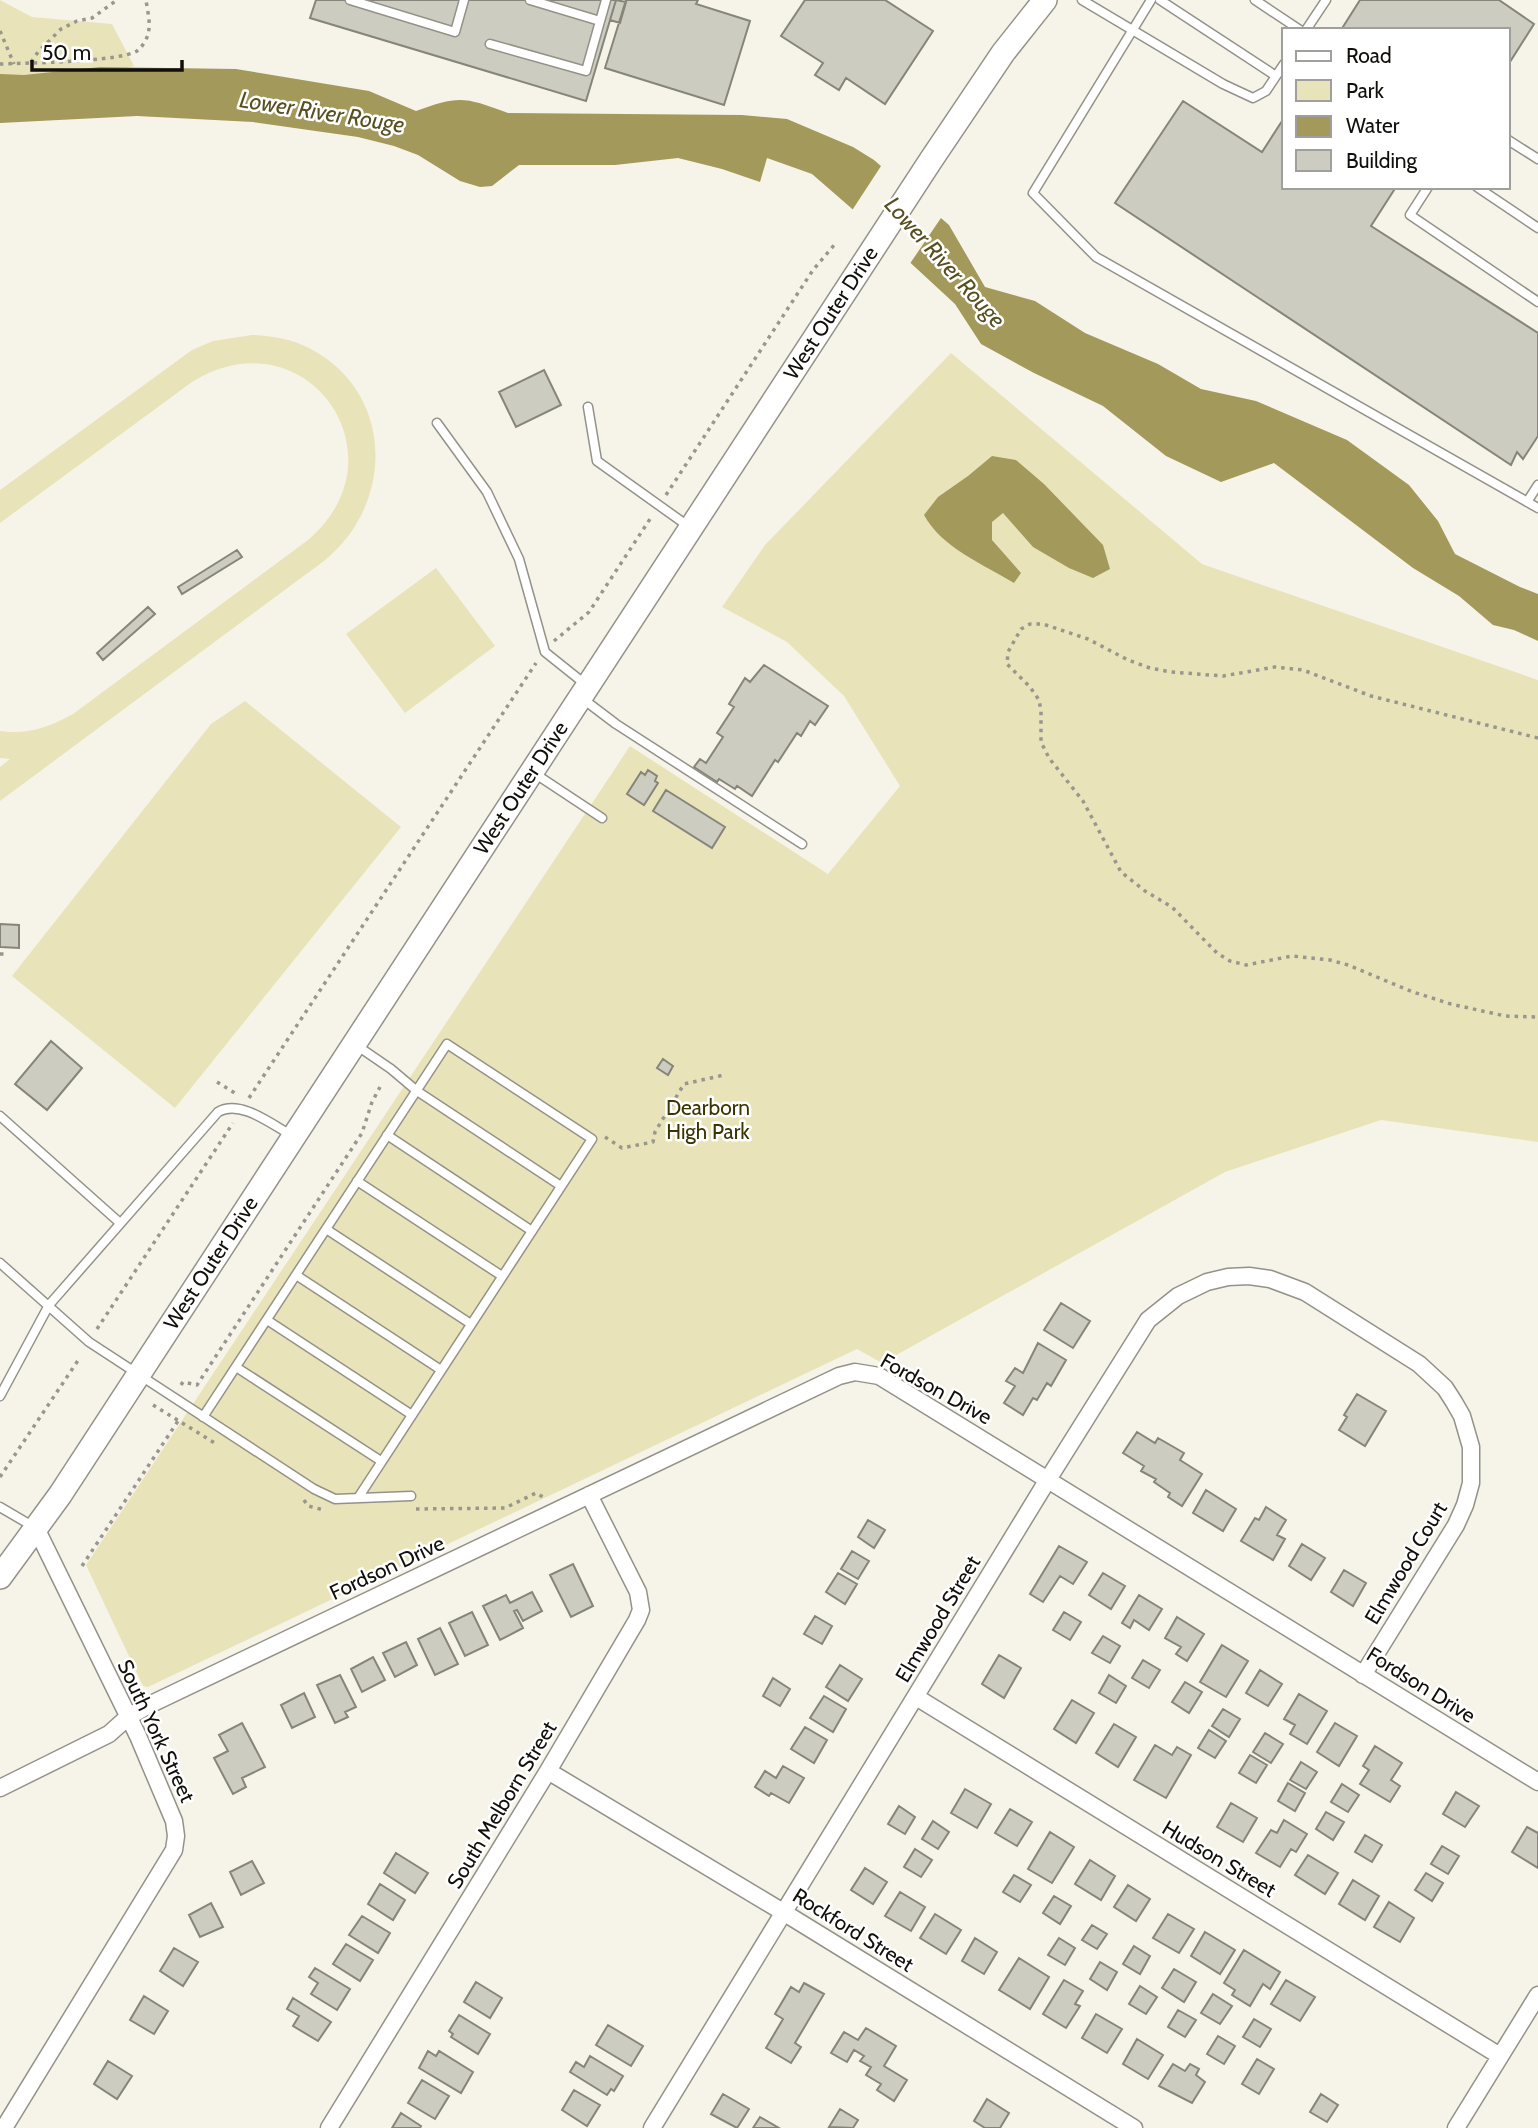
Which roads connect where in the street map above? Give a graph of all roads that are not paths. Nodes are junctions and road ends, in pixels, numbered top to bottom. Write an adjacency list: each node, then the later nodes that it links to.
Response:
1 (351, 0): 2 (lane)
2 (464, 0)
3 (530, 0): 11 (lane)
4 (606, 0): 11 (lane)
5 (1045, 0): 29 (main road, West Outer Drive)
6 (1082, 0): 14 (lane)
7 (1151, 0): 14 (lane)
8 (1160, 0): 17 (lane)
9 (1255, 0): 12 (lane)
10 (1326, 0): 13 (lane)
11 (600, 21): 15 (lane)
12 (1297, 28)
13 (1307, 28)
14 (1132, 30): 17 (lane); 27 (lane)
15 (490, 44)
16 (1282, 67): 17 (lane)
17 (1276, 76)
18 (1510, 141): 19 (lane)
19 (1538, 159)
20 (1427, 189): 23 (lane)
21 (1480, 189): 22 (lane)
22 (1538, 228)
23 (1538, 302)
24 (588, 407): 29 (lane)
25 (437, 423): 30 (lane)
26 (1538, 485): 27 (lane)
27 (1527, 502): 28 (lane)
28 (1538, 508)
29 (691, 528): 30 (main road, West Outer Drive)
30 (584, 692): 31 (main road, West Outer Drive); 33 (lane)
31 (532, 771): 32 (lane); 34 (main road, West Outer Drive)
32 (602, 818)
33 (802, 844)
34 (354, 1044): 35 (lane); 38 (main road, West Outer Drive)
35 (417, 1091): 37 (lane); 40 (lane); 40 (lane)
36 (0, 1116): 41 (lane)
37 (387, 1135): 39 (lane); 43 (lane)
38 (294, 1136): 41 (lane); 53 (main road, West Outer Drive)
39 (357, 1181): 42 (lane); 46 (lane)
40 (561, 1186): 43 (lane)
41 (120, 1223): 47 (lane)
42 (326, 1229): 45 (lane); 50 (lane)
43 (532, 1231): 46 (lane)
44 (0, 1263): 47 (lane)
45 (296, 1275): 49 (lane); 52 (lane)
46 (502, 1276): 50 (lane)
47 (49, 1305): 53 (lane); 54 (lane)
48 (1344, 1316): 58 (street, Elmwood Street); 65 (street, Elmwood Court)
49 (267, 1320): 51 (lane); 55 (lane)
50 (471, 1324): 52 (lane)
51 (236, 1367): 56 (lane); 57 (lane)
52 (441, 1370): 55 (lane)
53 (138, 1375): 56 (lane); 63 (main road, West Outer Drive)
54 (0, 1396)
55 (412, 1415): 57 (lane)
56 (203, 1417): 61 (lane)
57 (382, 1461): 61 (lane)
58 (1047, 1480): 59 (street, Fordson Drive); 65 (street, Fordson Drive); 66 (street, Elmwood Street)
59 (589, 1494): 67 (street, Fordson Drive); 68 (street, South Melborn Street)
60 (411, 1496): 61 (lane)
61 (358, 1498)
62 (0, 1507): 63 (lane)
63 (36, 1528): 64 (main road, West Outer Drive); 67 (street, South York Street)
64 (0, 1577)
65 (1363, 1675): 69 (street, Fordson Drive)
66 (916, 1697): 71 (street, Elmwood Street); 73 (street, Hudson Street)
67 (128, 1717): 70 (street, Fordson Drive); 74 (street, South York Street)
68 (548, 1771): 71 (street, Rockford Street); 75 (street, South Melborn Street)
69 (1538, 1782)
70 (0, 1788)
71 (783, 1912): 76 (street, Elmwood Street); 77 (street, Rockford Street)
72 (1538, 1995): 73 (street)
73 (1500, 2056): 78 (street)
74 (4, 2128)
75 (329, 2128)
76 (652, 2128)
77 (1134, 2128)
78 (1456, 2128)

